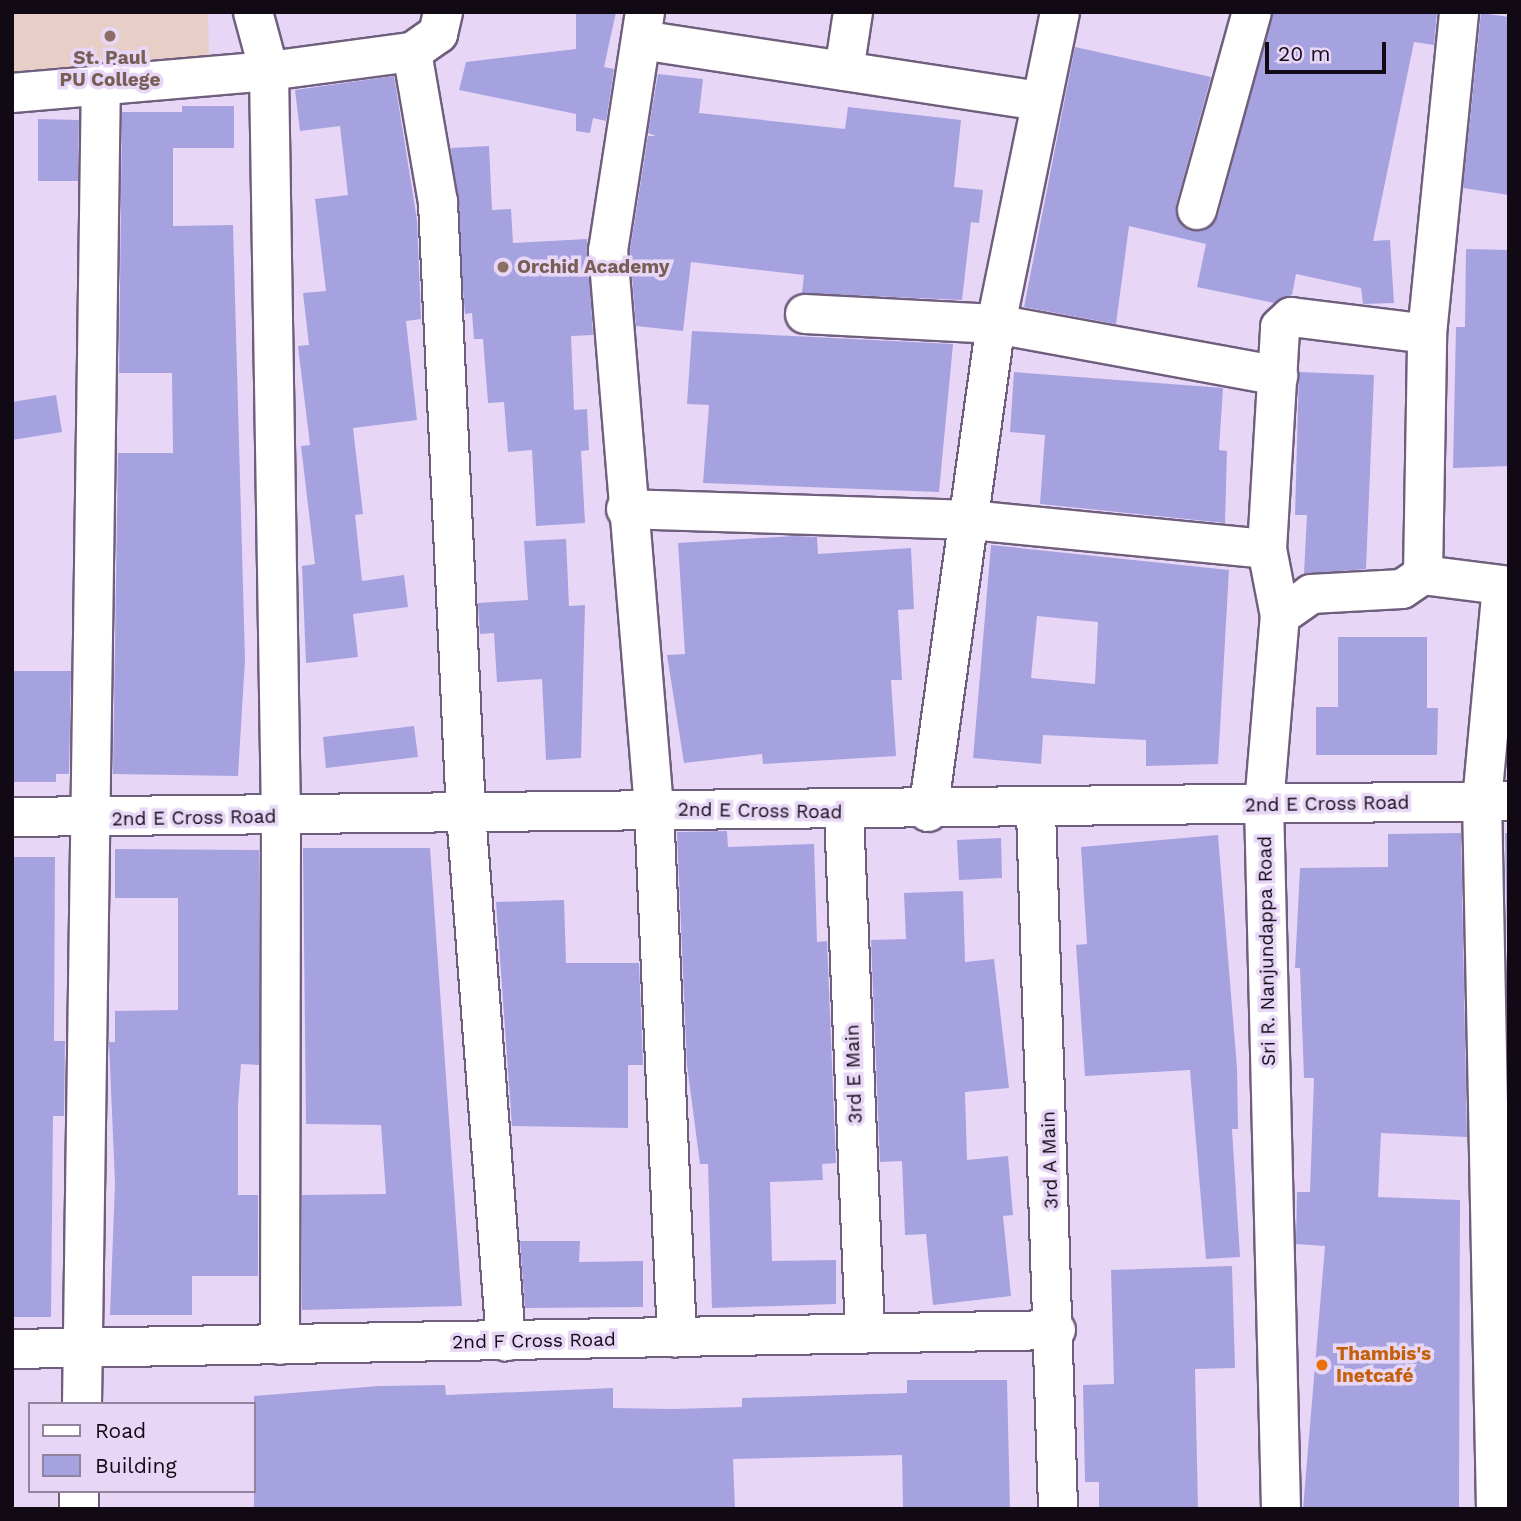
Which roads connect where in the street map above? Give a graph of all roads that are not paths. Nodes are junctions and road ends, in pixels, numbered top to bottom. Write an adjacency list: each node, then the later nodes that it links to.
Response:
1 (253, 12): 9 (street)
2 (443, 12): 8 (street)
3 (853, 12): 10 (street)
4 (1060, 12): 13 (street)
5 (1252, 12): 14 (street)
6 (1459, 12): 17 (street)
7 (643, 26): 10 (street); 19 (street)
8 (412, 52): 9 (street); 30 (street)
9 (269, 71): 11 (street); 32 (street)
10 (844, 71): 13 (street)
11 (101, 83): 12 (street); 34 (street)
12 (12, 93)
13 (1039, 101): 16 (street)
14 (1197, 210)
15 (805, 314): 16 (street)
16 (996, 324): 18 (street); 20 (street)
17 (1427, 334): 18 (street, Sri R. Nanjundappa Road); 22 (street)
18 (1278, 376): 21 (street, Sri R. Nanjundappa Road)
19 (626, 509): 20 (street); 27 (street)
20 (970, 520): 21 (street); 29 (street)
21 (1267, 549): 24 (street, Sri R. Nanjundappa Road)
22 (1423, 575): 23 (street); 24 (street)
23 (1505, 586): 25 (street)
24 (1280, 615): 26 (street, Sri R. Nanjundappa Road)
25 (1495, 801): 26 (street, 2nd E Cross Road); 45 (street)
26 (1264, 805): 28 (street, 2nd E Cross Road); 44 (street, Sri R. Nanjundappa Road)
27 (654, 808): 30 (street, 2nd E Cross Road); 31 (street, 2nd E Cross Road); 37 (street)
28 (1035, 811): 29 (street, 2nd E Cross Road); 35 (street, 3rd A Main)
29 (928, 812): 31 (street, 2nd E Cross Road)
30 (466, 813): 32 (street, 2nd E Cross Road); 38 (street)
31 (844, 813): 36 (street, 3rd E Main)
32 (281, 816): 34 (street, 2nd E Cross Road); 39 (street)
33 (12, 817): 34 (street, 2nd E Cross Road)
34 (94, 820): 41 (street)
35 (1056, 1331): 36 (street, 2nd F Cross Road); 43 (street, 3rd A Main)
36 (865, 1334): 37 (street, 2nd F Cross Road)
37 (677, 1338): 38 (street, 2nd F Cross Road)
38 (506, 1341): 39 (street, 2nd F Cross Road)
39 (280, 1345): 41 (street, 2nd F Cross Road)
40 (12, 1349): 41 (street, 2nd F Cross Road)
41 (84, 1349): 42 (street)
42 (82, 1402)
43 (1058, 1509)
44 (1282, 1509)
45 (1496, 1509)

